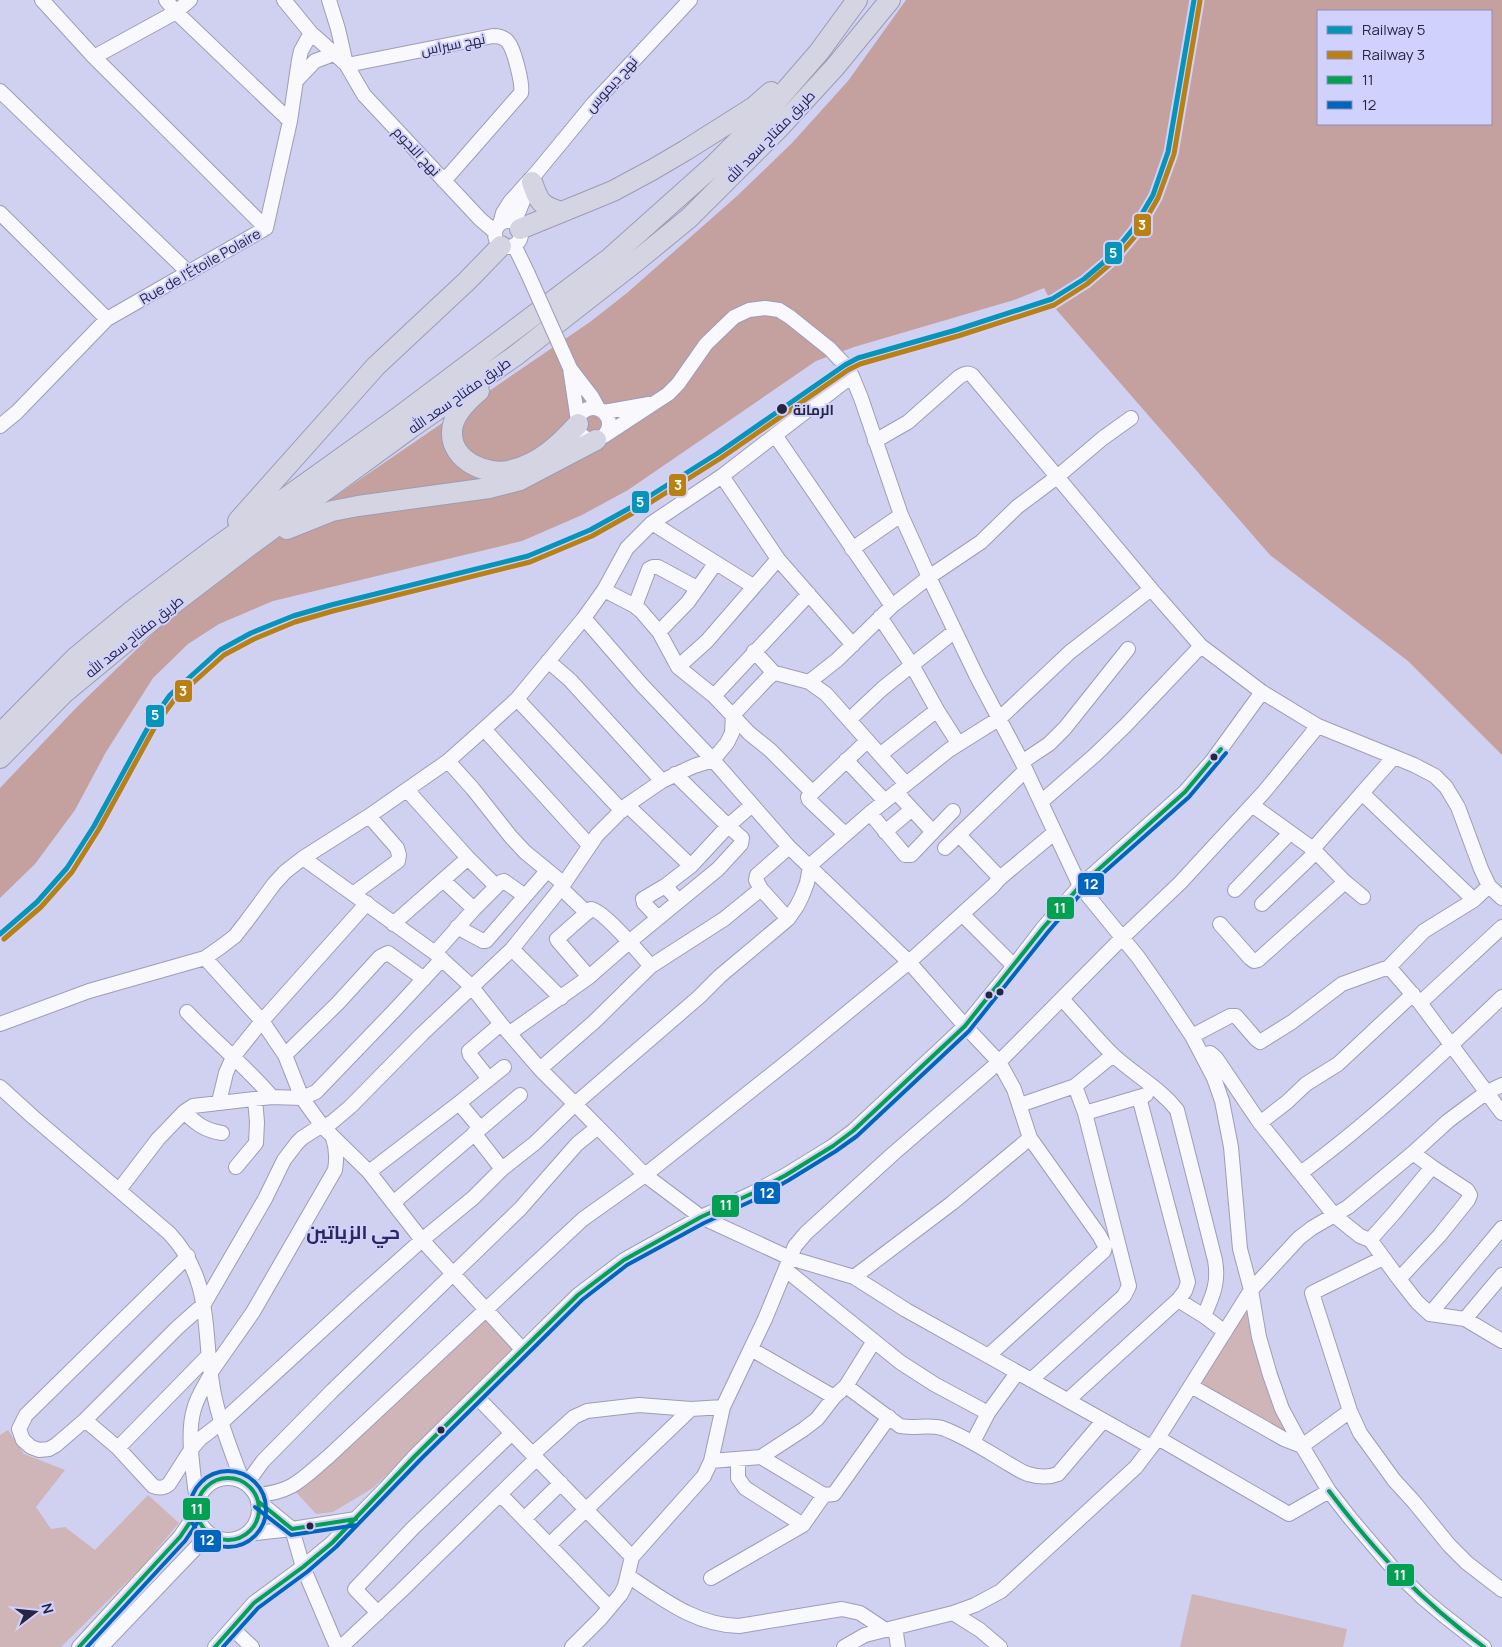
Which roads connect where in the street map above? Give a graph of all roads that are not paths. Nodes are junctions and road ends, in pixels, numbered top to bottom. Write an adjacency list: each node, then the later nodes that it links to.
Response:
1 (42, 0): 13 (street)
2 (166, 0): 9 (street)
3 (190, 0): 9 (street)
4 (284, 0): 10 (street)
5 (329, 0): 14 (street)
6 (690, 0): 18 (street, نهج ديموس)
7 (857, 0): 11 (highway, طريق مفتاح سعد الله)
8 (890, 0): 26 (highway, طريق مفتاح سعد الله)
9 (176, 12): 13 (street); 17 (street)
10 (311, 33): 12 (street); 15 (street, Rue de l’Étoile Polaire)
11 (819, 52): 20 (highway); 41 (highway, طريق مفتاح سعد الله)
12 (334, 54): 14 (street); 15 (street)
13 (94, 57): 22 (street)
14 (347, 65): 19 (street, نهج النجوم); 19 (street, نهج سيراس)
15 (296, 81): 17 (street, Rue de l’Étoile Polaire)
16 (0, 91): 24 (street)
17 (290, 121): 22 (street, Rue de l’Étoile Polaire)
18 (534, 177): 20 (highway); 23 (street, نهج ديموس)
19 (444, 181): 23 (street, نهج النجوم)
20 (561, 212): 23 (highway)
21 (0, 213): 25 (street)
22 (266, 228): 24 (street, Rue de l’Étoile Polaire)
23 (507, 233): 27 (street, bridge); 41 (highway)
24 (189, 273): 25 (street, Rue de l’Étoile Polaire)
25 (107, 319): 33 (street, Rue de l’Étoile Polaire)
26 (516, 356): 32 (highway); 42 (highway, طريق مفتاح سعد الله)
27 (570, 368): 30 (street); 32 (street)
28 (852, 376): 29 (street); 34 (street); 36 (street)
29 (655, 403): 30 (street); 35 (street)
30 (601, 410): 32 (street); 35 (street)
31 (1130, 418): 38 (street)
32 (578, 423): 35 (street)
33 (0, 426)
34 (775, 435): 37 (street); 43 (street)
35 (600, 438): 42 (highway)
36 (875, 441): 38 (street); 39 (street)
37 (722, 476): 40 (street); 44 (street)
38 (1057, 477): 46 (street); 49 (street)
39 (901, 515): 43 (street); 46 (street)
40 (652, 523): 45 (street); 50 (street)
41 (214, 549): 76 (highway, طريق مفتاح سعد الله)
42 (245, 549): 81 (highway, طريق مفتاح سعد الله)
43 (852, 549): 53 (street)
44 (778, 559): 47 (street); 51 (street)
45 (715, 564): 47 (street); 48 (street)
46 (929, 577): 53 (street); 56 (street)
47 (753, 586): 64 (street)
48 (697, 588): 52 (street); 57 (street)
49 (1150, 589): 59 (street); 72 (street)
50 (604, 590): 52 (street); 55 (street)
51 (808, 594): 58 (street); 61 (street)
52 (635, 606): 57 (street)
53 (892, 606): 54 (street)
54 (880, 617): 58 (street); 63 (street)
55 (584, 618): 62 (street); 82 (street)
56 (955, 631): 63 (street); 72 (street)
57 (659, 632): 64 (street)
58 (852, 645): 66 (street)
59 (1200, 646): 67 (street); 93 (street)
60 (1128, 649): 85 (street)
61 (754, 651): 65 (street); 68 (street)
62 (548, 661): 69 (street); 87 (street)
63 (912, 665): 70 (street); 73 (street)
64 (678, 666): 68 (street)
65 (774, 674): 66 (street); 71 (street)
66 (809, 682): 73 (street)
67 (1262, 692): 74 (street); 123 (street)
68 (714, 696): 71 (street)
69 (517, 699): 75 (street); 96 (street)
70 (937, 710): 78 (street); 79 (street)
71 (733, 715): 82 (street); 90 (street)
72 (1000, 718): 78 (street); 85 (street)
73 (849, 720): 77 (street)
74 (1318, 726): 80 (street); 95 (street)
75 (484, 728): 84 (street); 108 (street)
76 (0, 734)
77 (868, 741): 79 (street); 83 (street)
78 (958, 743): 88 (street)
79 (880, 754): 88 (street)
80 (1394, 757): 91 (street); 124 (street)
81 (0, 758)
82 (713, 760): 86 (street); 94 (street)
83 (846, 760): 90 (street); 92 (street)
84 (448, 761): 89 (street); 116 (street)
85 (1024, 766): 93 (street); 107 (street)
86 (675, 774): 87 (street); 101 (street)
87 (662, 781): 96 (street)
88 (901, 788): 92 (street); 97 (street)
89 (407, 790): 100 (street); 113 (street)
90 (812, 792): 106 (street)
91 (1362, 793): 111 (street); 131 (street)
92 (885, 802): 99 (street)
93 (1041, 802): 104 (street)
94 (752, 805): 101 (street); 109 (street)
95 (1252, 805): 105 (street); 144 (street)
96 (625, 808): 108 (street); 114 (street)
97 (911, 810): 102 (street); 103 (street)
98 (953, 811): 103 (street)
99 (870, 813): 102 (street); 106 (street)
100 (369, 816): 112 (street); 127 (street)
101 (728, 826): 114 (street); 132 (street)
102 (886, 832): 103 (street)
103 (933, 832)
104 (1054, 833): 117 (street); 123 (street)
105 (1290, 833): 111 (street); 126 (street)
106 (845, 834): 115 (street)
107 (959, 836): 110 (street); 117 (street)
108 (590, 845): 121 (street)
109 (789, 847): 115 (street); 125 (street)
110 (945, 848)
111 (1314, 851): 119 (street); 134 (street)
112 (303, 858): 127 (street); 148 (street)
113 (468, 858): 118 (street); 120 (street)
114 (691, 866): 122 (street)
115 (810, 867): 139 (street); 149 (street)
116 (547, 871): 121 (street); 128 (street)
117 (1000, 878): 137 (street)
118 (444, 881): 135 (street); 140 (street)
119 (1345, 882): 129 (street); 141 (street)
120 (496, 886): 128 (street); 135 (street)
121 (562, 886): 136 (street); 146 (street)
122 (665, 886): 132 (street); 138 (street)
123 (1080, 886): 144 (street); 151 (street)
124 (1489, 886): 130 (street); 131 (street)
125 (761, 889): 139 (street); 150 (street)
126 (1235, 890)
127 (353, 894): 133 (street)
128 (525, 896): 143 (street)
129 (1363, 897)
130 (1502, 898)
131 (1474, 900): 152 (street)
132 (678, 902): 138 (street)
133 (367, 903): 140 (street); 161 (street)
134 (1262, 904)
135 (474, 909): 143 (street)
136 (587, 912): 145 (street); 153 (street)
137 (962, 914): 149 (street); 151 (street)
138 (658, 918): 145 (street)
139 (788, 919): 187 (street)
140 (393, 924): 147 (street)
141 (1220, 924)
142 (1502, 926): 158 (street)
143 (457, 927): 147 (street)
144 (1122, 938): 159 (street); 165 (street)
145 (629, 942): 150 (street); 153 (street)
146 (512, 948): 155 (street); 157 (street)
147 (438, 956): 154 (street); 155 (street)
148 (205, 958): 161 (street); 162 (street)
149 (909, 962): 163 (street); 205 (street)
150 (652, 966): 173 (street)
151 (1014, 966): 163 (street)
152 (1389, 967): 158 (street); 165 (street)
153 (589, 977): 157 (street)
154 (424, 979): 167 (street); 183 (street)
155 (471, 986): 164 (street); 194 (street)
156 (1502, 997): 166 (street)
157 (560, 998): 164 (street)
158 (1417, 998): 166 (street); 192 (street)
159 (1062, 999): 168 (street); 171 (street)
160 (187, 1012): 170 (street)
161 (262, 1021): 167 (street); 170 (street)
162 (0, 1024)
163 (964, 1026): 171 (street); 209 (street)
164 (505, 1028): 173 (street); 174 (street)
165 (1192, 1036): 169 (street)
166 (1452, 1044): 179 (street); 204 (street)
167 (285, 1055): 183 (street)
168 (1113, 1055): 176 (street); 178 (street)
169 (1203, 1056): 192 (street); 222 (street)
170 (233, 1057): 181 (street); 185 (street)
171 (1000, 1062): 188 (street); 217 (street)
172 (504, 1067): 174 (street)
173 (540, 1069): 187 (street)
174 (489, 1079): 186 (street)
175 (1502, 1085): 179 (street)
176 (1075, 1086): 188 (street); 190 (street)
177 (0, 1087): 206 (street)
178 (1159, 1091): 182 (street); 227 (street)
179 (1486, 1092): 191 (street); 199 (street)
180 (520, 1095): 195 (street)
181 (272, 1097): 183 (street); 184 (street)
182 (1139, 1097): 190 (street); 223 (street)
183 (302, 1098): 194 (street)
184 (255, 1099): 185 (street); 200 (street)
185 (218, 1102): 189 (street)
186 (459, 1103): 195 (street); 203 (street)
187 (575, 1104): 193 (street); 202 (street)
188 (1020, 1105): 198 (street)
189 (184, 1112): 196 (street); 206 (street)
190 (1085, 1113): 214 (street)
191 (1502, 1113)
192 (1260, 1123): 204 (street)
193 (598, 1127): 205 (street); 218 (street)
194 (323, 1128): 197 (street); 224 (street)
195 (477, 1131): 202 (street); 207 (street)
196 (222, 1133)
197 (334, 1138): 203 (street); 236 (street)
198 (1030, 1138): 213 (street); 220 (street)
199 (1413, 1153): 201 (street); 208 (street)
200 (236, 1167)
201 (1432, 1167): 212 (street); 221 (street)
202 (502, 1170): 211 (street)
203 (369, 1172): 207 (street)
204 (1302, 1172): 208 (street)
205 (645, 1175): 209 (street); 225 (street)
206 (119, 1190): 215 (street)
207 (393, 1203): 211 (street)
208 (1335, 1216): 212 (street); 222 (street)
209 (701, 1217): 217 (street); 232 (street)
210 (1502, 1228): 226 (street)
211 (422, 1240): 218 (street); 250 (street)
212 (1370, 1240): 216 (street)
213 (1105, 1249): 214 (street); 235 (street)
214 (1121, 1254): 238 (street)
215 (188, 1256): 224 (street); 249 (street)
216 (1383, 1258): 221 (street); 246 (street)
217 (788, 1264): 220 (street); 230 (street); 233 (street)
218 (452, 1274): 225 (street); 262 (street)
219 (1502, 1275): 228 (street)
220 (854, 1277): 235 (street)
221 (1399, 1279): 226 (street)
222 (1251, 1290): 229 (street); 255 (street)
223 (1178, 1300): 227 (street); 243 (street)
224 (204, 1304): 234 (street); 249 (street)
225 (486, 1309): 232 (street); 267 (street)
226 (1430, 1314): 228 (street)
227 (1204, 1316): 229 (street)
228 (1465, 1319): 231 (street)
229 (1225, 1332): 240 (street)
230 (874, 1341): 239 (street); 247 (street)
231 (1502, 1341)
232 (522, 1349): 241 (street)
233 (751, 1349): 242 (street); 244 (street)
234 (209, 1355): 236 (street); 256 (street)
235 (988, 1356): 237 (street)
236 (211, 1373): 250 (street); 257 (street)
237 (1017, 1373): 238 (street); 247 (street)
238 (1031, 1380): 243 (street)
239 (846, 1386): 242 (street); 248 (street)
240 (1191, 1386): 254 (street); 255 (street)
241 (476, 1396): 252 (street); 270 (street)
242 (834, 1398): 259 (street)
243 (1068, 1400): 251 (street)
244 (723, 1407): 245 (street); 261 (street)
245 (692, 1409): 258 (street); 269 (street)
246 (1350, 1411): 255 (street); 282 (street)
247 (988, 1413): 253 (street)
248 (889, 1417): 253 (street); 266 (street)
249 (85, 1420): 256 (street)
250 (222, 1422): 257 (street); 262 (street)
251 (1103, 1422): 253 (street); 254 (street)
252 (512, 1433): 258 (street); 284 (street)
253 (973, 1442)
254 (1154, 1443): 264 (street); 285 (street)
255 (1302, 1446): 264 (street)
256 (118, 1448): 257 (street)
257 (192, 1448): 268 (street)
258 (535, 1456): 263 (street); 265 (street)
259 (761, 1457): 260 (street); 266 (street)
260 (738, 1459): 261 (street); 272 (street)
261 (712, 1460): 278 (street)
262 (244, 1482): 267 (street); 268 (street)
263 (561, 1483): 269 (street); 271 (street)
264 (1329, 1491): 298 (street)
265 (500, 1494): 271 (street); 284 (street)
266 (824, 1495): 272 (street)
267 (258, 1499): 273 (street); 275 (street)
268 (197, 1508): 274 (street); 276 (street)
269 (586, 1510): 277 (street); 278 (street)
270 (356, 1519): 273 (street); 279 (street)
271 (524, 1519): 277 (street)
272 (803, 1525): 281 (street)
273 (292, 1530): 275 (street); 279 (street)
274 (207, 1533): 275 (street); 276 (street); 289 (street)
275 (247, 1534)
276 (180, 1537): 288 (street)
277 (549, 1545): 283 (street)
278 (632, 1557): 280 (street)
279 (303, 1567): 286 (street); 292 (street)
280 (628, 1576): 283 (street); 287 (street)
281 (711, 1578)
282 (1502, 1590)
283 (610, 1607): 294 (street)
284 (378, 1612): 293 (street)
285 (953, 1613): 287 (street); 297 (street)
286 (232, 1628): 290 (street); 291 (street)
287 (891, 1628): 295 (street); 296 (street)
288 (79, 1647)
289 (101, 1647)
290 (215, 1647)
291 (252, 1647)
292 (337, 1647)
293 (341, 1647)
294 (572, 1647)
295 (844, 1647)
296 (898, 1647)
297 (1000, 1647)
298 (1484, 1647)

